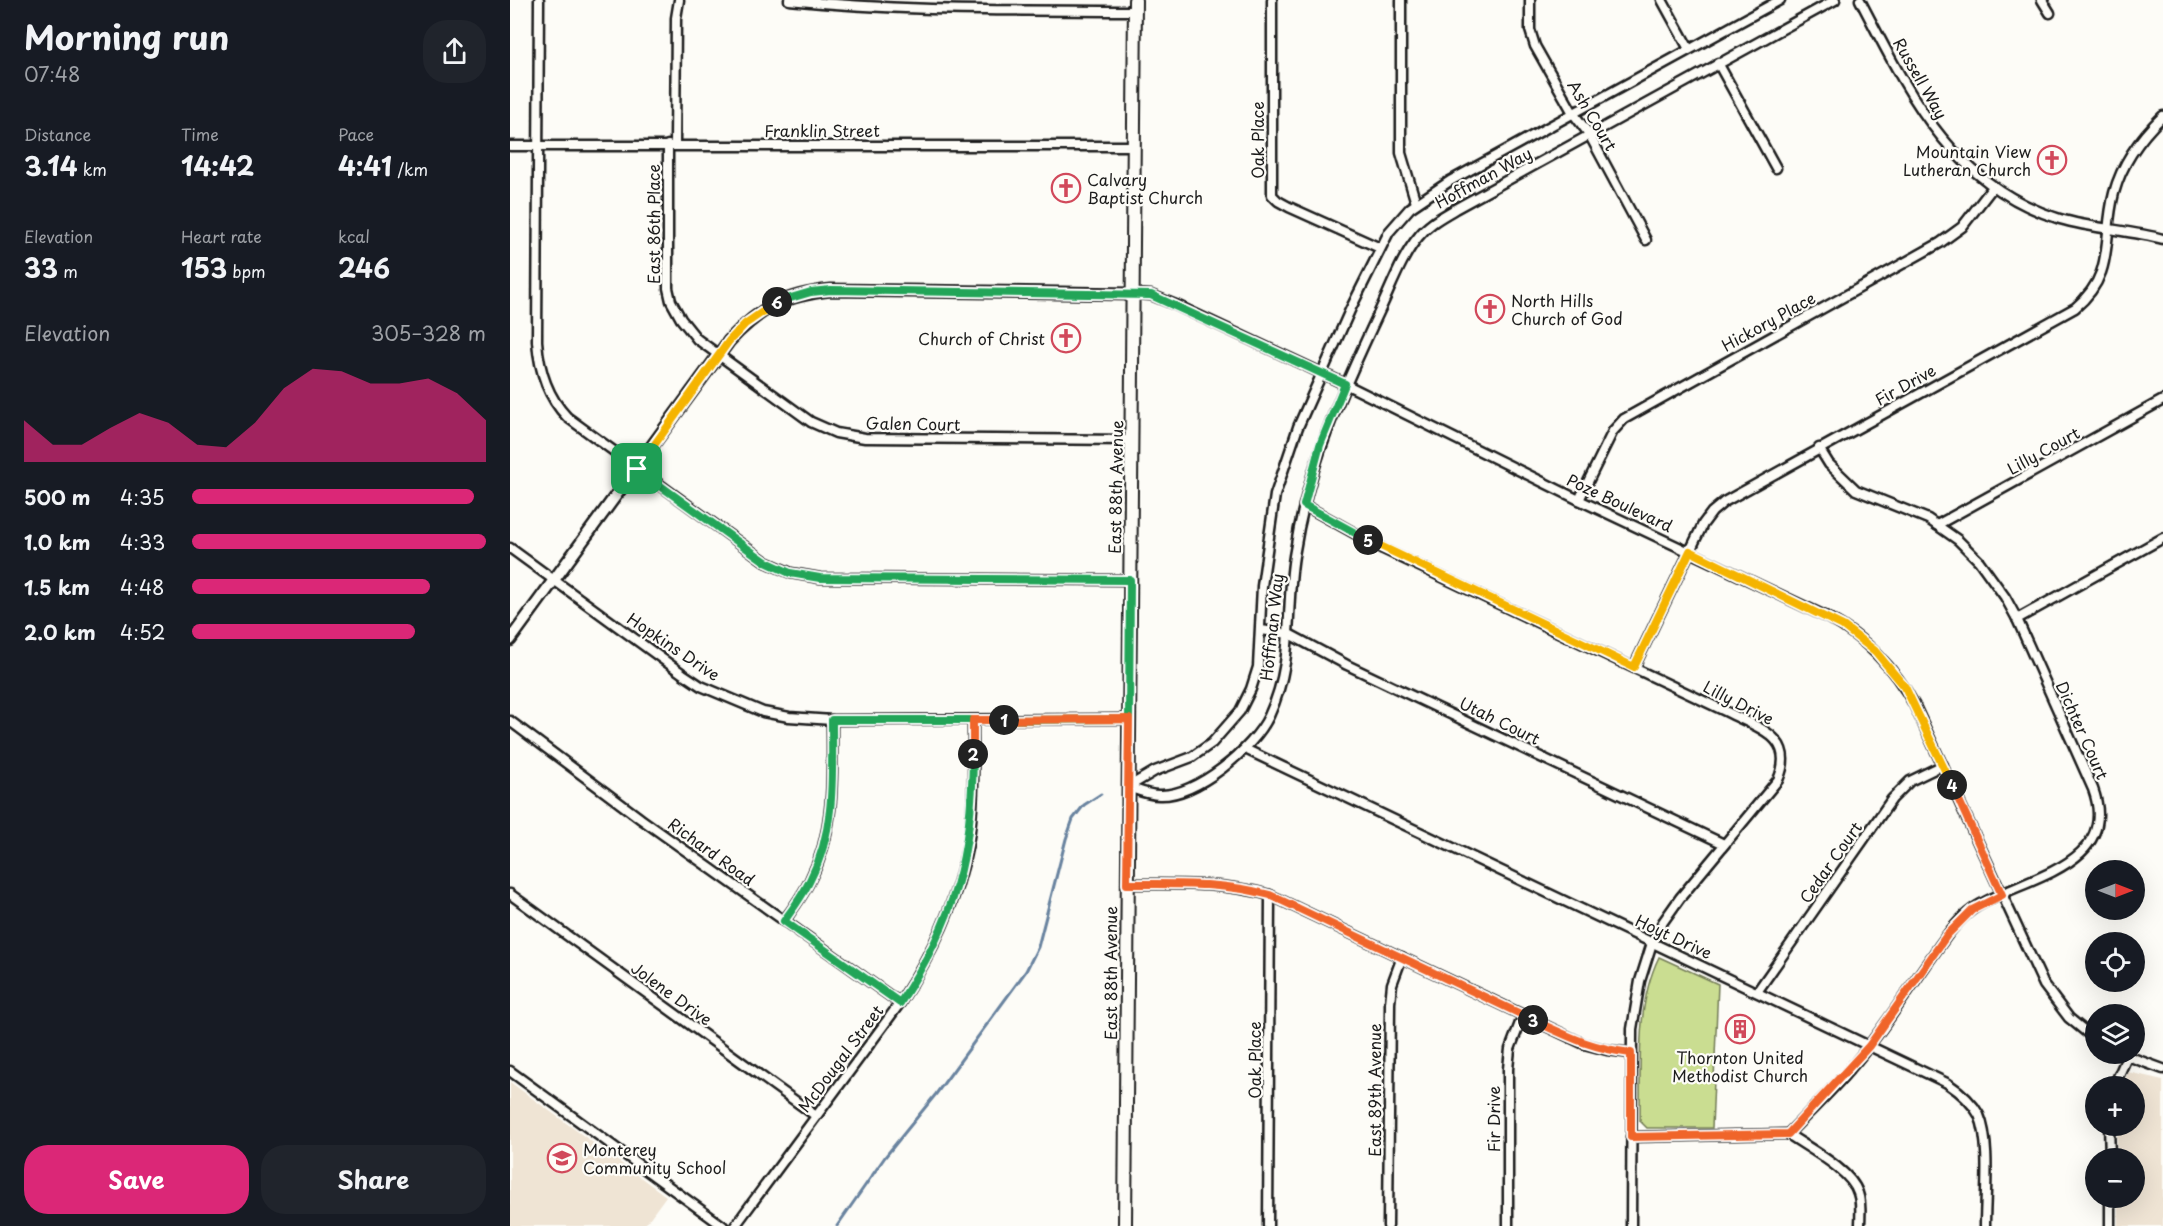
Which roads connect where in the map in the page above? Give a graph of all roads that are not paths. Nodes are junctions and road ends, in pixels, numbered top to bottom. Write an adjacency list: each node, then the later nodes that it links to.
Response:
1 (539, 0): 21 (street)
2 (678, 0): 19 (street, East 86th Place)
3 (789, 0): 12 (street)
4 (1272, 0): 29 (street, Oak Place)
5 (1401, 0): 25 (street)
6 (1530, 0): 16 (street, Ash Court)
7 (1662, 0): 14 (street)
8 (1780, 0): 14 (street, Hoffman Way)
9 (1835, 0): 15 (street, Hoffman Way)
10 (1860, 0): 24 (street, Russell Way)
11 (2042, 0): 13 (street)
12 (1135, 5): 22 (main road, East 88th Avenue)
13 (2050, 13)
14 (1689, 49): 16 (street, Hoffman Way)
15 (1719, 63): 18 (street, Hoffman Way); 23 (street)
16 (1573, 113): 18 (street, Ash Court); 25 (street, Hoffman Way)
17 (2163, 116): 26 (street, Fir Drive)
18 (1589, 134): 28 (street, Ash Court); 33 (street, Hoffman Way)
19 (671, 145): 21 (street, Franklin Street); 22 (street, Franklin Street); 31 (street, East 86th Place)
20 (510, 146): 21 (street, Franklin Street)
21 (539, 146): 37 (street)
22 (1134, 146): 30 (main road, East 88th Avenue)
23 (1776, 168)
24 (1993, 187): 26 (street, Russell Way); 38 (street, Hickory Place)
25 (1416, 203): 29 (street, Hoffman Way)
26 (2107, 229): 27 (street, Russell Way); 36 (street, Fir Drive)
27 (2163, 239)
28 (1646, 240)
29 (1380, 248): 32 (street, Hoffman Way)
30 (1133, 294): 31 (street); 32 (street, Poze Boulevard); 35 (main road, East 88th Avenue)
31 (719, 355): 35 (street, Galen Court); 37 (street)
32 (1321, 373): 33 (street, Poze Boulevard); 47 (street, Hoffman Way)
33 (1345, 384): 38 (street, Poze Boulevard); 39 (street, Hoffman Way)
34 (2163, 400): 40 (street, Lilly Court)
35 (1132, 440): 45 (main road, East 88th Avenue)
36 (1819, 448): 40 (street, Dichter Court); 43 (street, Fir Drive)
37 (637, 469): 44 (street); 45 (street)
38 (1579, 500): 43 (street, Poze Boulevard)
39 (1304, 505): 48 (street, Hoffman Way); 50 (street, Lilly Drive)
40 (1937, 525): 46 (street, Dichter Court)
41 (2163, 538): 46 (street)
42 (510, 548): 44 (street, Hopkins Drive)
43 (1690, 551): 50 (street, Fir Drive); 56 (street, Poze Boulevard)
44 (554, 580): 49 (street); 52 (street, Hopkins Drive)
45 (1130, 580): 51 (main road, East 88th Avenue)
46 (2016, 619): 62 (street, Dichter Court)
47 (1261, 630): 48 (street, Utah Court); 57 (street, Hoffman Way)
48 (1289, 634): 55 (street, Hoffman Way); 58 (street, Utah Court)
49 (510, 640)
50 (1634, 667): 58 (street, Lilly Drive)
51 (1129, 719): 53 (street, Hopkins Drive); 57 (main road, East 88th Avenue)
52 (832, 720): 53 (street, Hopkins Drive); 63 (street)
53 (973, 720): 67 (street, McDougal Street)
54 (510, 721): 63 (street, Richard Road)
55 (1245, 749): 57 (street, Hoffman Way); 64 (street, Hoyt Drive)
56 (1943, 765): 62 (street, Poze Boulevard); 66 (street, Cedar Court)
57 (1128, 787): 59 (main road, East 88th Avenue)
58 (1724, 844): 64 (street, Lilly Drive)
59 (1127, 884): 61 (street); 81 (main road, East 88th Avenue)
60 (510, 894): 75 (street, Jolene Drive)
61 (1270, 895): 65 (street); 82 (street, Oak Place)
62 (2002, 895): 69 (street, Poze Boulevard); 70 (street, Dichter Court)
63 (784, 921): 67 (street, Richard Road)
64 (1652, 943): 66 (street, Hoyt Drive); 71 (street, Lilly Drive)
65 (1402, 957): 68 (street); 83 (street, East 89th Avenue)
66 (1757, 992): 70 (street, Hoyt Drive)
67 (900, 1003): 75 (street, McDougal Street)
68 (1523, 1015): 71 (street); 84 (street, Fir Drive)
69 (2085, 1031)
70 (1869, 1046): 76 (street, Dichter Court); 87 (street, Hoyt Drive)
71 (1631, 1053): 77 (street, Lilly Drive)
72 (2145, 1063): 73 (street)
73 (2163, 1069)
74 (510, 1071): 79 (street)
75 (816, 1116): 80 (street, McDougal Street)
76 (1788, 1134): 77 (street); 86 (street)
77 (1631, 1137): 85 (street, Lilly Drive)
78 (2110, 1208): 88 (street)
79 (723, 1226)
80 (735, 1226)
81 (1125, 1226)
82 (1268, 1226)
83 (1388, 1226)
84 (1508, 1226)
85 (1631, 1226)
86 (1860, 1226)
87 (1985, 1226)
88 (2110, 1226)

